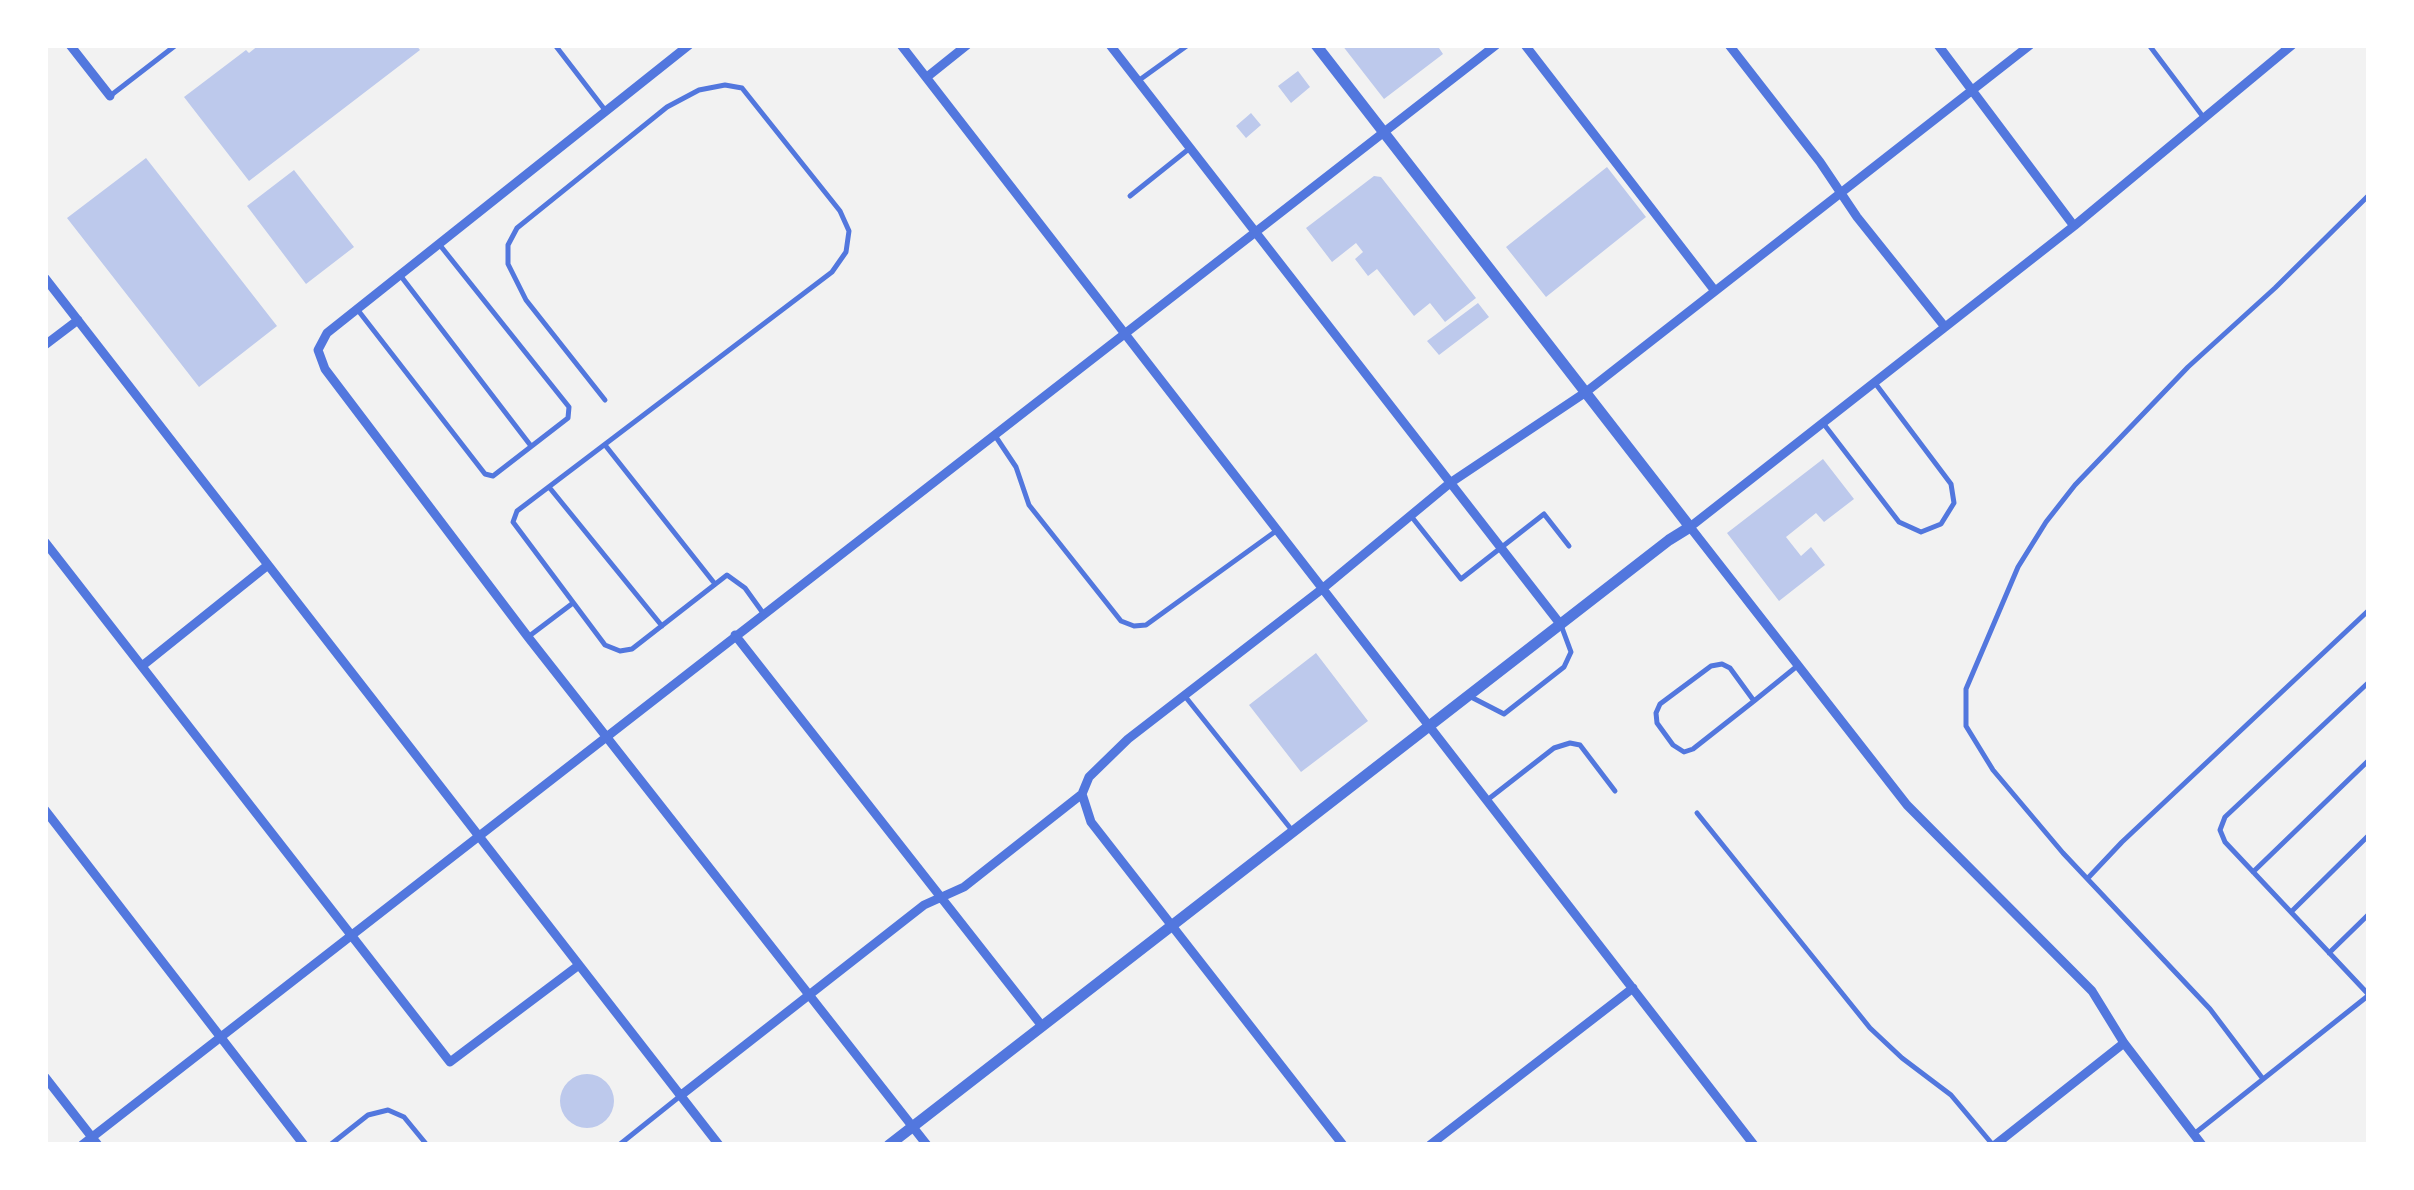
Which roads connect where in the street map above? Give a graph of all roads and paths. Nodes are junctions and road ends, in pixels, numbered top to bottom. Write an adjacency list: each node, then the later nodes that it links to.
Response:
1 (70, 45): 20 (street)
2 (176, 45): 20 (lane)
3 (555, 45): 21 (lane)
4 (689, 45): 21 (street)
5 (901, 45): 17 (street)
6 (967, 45): 17 (street)
7 (1110, 45): 18 (street)
8 (1188, 45): 18 (lane)
9 (1316, 45): 23 (street)
10 (1496, 45): 23 (street)
11 (1524, 45): 33 (street)
12 (1729, 45): 25 (street)
13 (1938, 45): 19 (street)
14 (2030, 45): 19 (street)
15 (2149, 45): 22 (lane)
16 (2292, 45): 22 (street)
17 (927, 77): 37 (street)
18 (1138, 82): 24 (street)
19 (1971, 90): 25 (street); 28 (street)
20 (110, 96)
21 (606, 111): 30 (street)
22 (2204, 118): 28 (street)
23 (1384, 133): 29 (street); 40 (street)
24 (1190, 148): 27 (lane); 29 (street)
25 (1840, 192): 33 (street); 36 (street)
26 (2369, 195): 82 (lane)
27 (1130, 196)
28 (2074, 226): 36 (street)
29 (1255, 232): 37 (street); 46 (street)
30 (439, 244): 31 (street); 45 (lane)
31 (400, 275): 34 (street); 45 (lane)
32 (45, 278): 35 (street)
33 (1715, 291): 40 (street)
34 (356, 310): 45 (lane); 63 (street)
35 (78, 320): 38 (street); 54 (street)
36 (1945, 328): 39 (street)
37 (1124, 333): 43 (street); 50 (street)
38 (45, 345)
39 (1875, 383): 42 (street); 42 (lane)
40 (1586, 392): 46 (street); 49 (street)
41 (605, 400): 44 (lane)
42 (1824, 424): 49 (street)
43 (994, 434): 50 (lane); 59 (street)
44 (605, 445): 47 (lane); 55 (lane)
45 (531, 446)
46 (1450, 483): 48 (street); 53 (street)
47 (549, 487): 57 (lane); 61 (lane)
48 (1411, 516): 53 (lane); 56 (street)
49 (1690, 527): 60 (street); 65 (street)
50 (1276, 531): 56 (street)
51 (45, 542): 64 (street)
52 (1570, 546): 53 (lane)
53 (1501, 548): 60 (street)
54 (268, 565): 64 (street); 80 (street)
55 (715, 584): 59 (lane); 61 (lane)
56 (1322, 590): 67 (street); 70 (street)
57 (573, 603): 61 (lane); 63 (lane)
58 (2369, 610): 82 (lane)
59 (763, 614): 62 (street)
60 (1561, 625): 68 (street); 68 (lane)
61 (662, 626)
62 (735, 635): 71 (street); 83 (street)
63 (528, 636): 71 (street)
64 (142, 666): 87 (street)
65 (1796, 667): 69 (lane); 95 (street)
66 (2369, 682): 81 (lane)
67 (1184, 695): 74 (street); 78 (lane)
68 (1468, 696): 70 (street)
69 (1754, 701): 69 (lane)
70 (1430, 726): 75 (street); 78 (street)
71 (608, 736): 80 (street); 91 (street)
72 (2369, 760): 81 (lane)
73 (1614, 791): 75 (lane)
74 (1082, 794): 83 (street); 86 (street)
75 (1486, 800): 90 (street)
76 (45, 810): 94 (street)
77 (1697, 813): 113 (lane)
78 (1293, 832): 86 (street)
79 (2369, 836): 84 (lane)
80 (480, 837): 87 (street); 89 (street)
81 (2254, 872): 84 (lane)
82 (2088, 878): 97 (lane)
83 (941, 897): 91 (street); 93 (street)
84 (2291, 912): 88 (lane)
85 (2369, 914): 88 (lane)
86 (1172, 926): 93 (street); 110 (street)
87 (351, 935): 89 (street); 94 (street)
88 (2329, 953): 92 (lane)
89 (579, 965): 98 (street)
90 (1632, 988): 111 (street); 112 (street)
91 (811, 994): 98 (street); 99 (street)
92 (2369, 995): 97 (lane)
93 (1042, 1026): 99 (street)
94 (220, 1037): 101 (street); 103 (street)
95 (2124, 1043): 100 (street); 113 (street)
96 (45, 1077): 101 (street)
97 (2264, 1078): 100 (lane)
98 (680, 1096): 106 (lane); 107 (street)
99 (913, 1127): 108 (street); 109 (street)
100 (2194, 1134): 114 (street)
101 (95, 1141): 102 (street)
102 (82, 1145)
103 (304, 1145)
104 (330, 1145): 105 (lane)
105 (427, 1145)
106 (619, 1145)
107 (719, 1145)
108 (889, 1145)
109 (927, 1145)
110 (1342, 1145)
111 (1430, 1145)
112 (1754, 1145)
113 (1994, 1145)
114 (2202, 1145)

